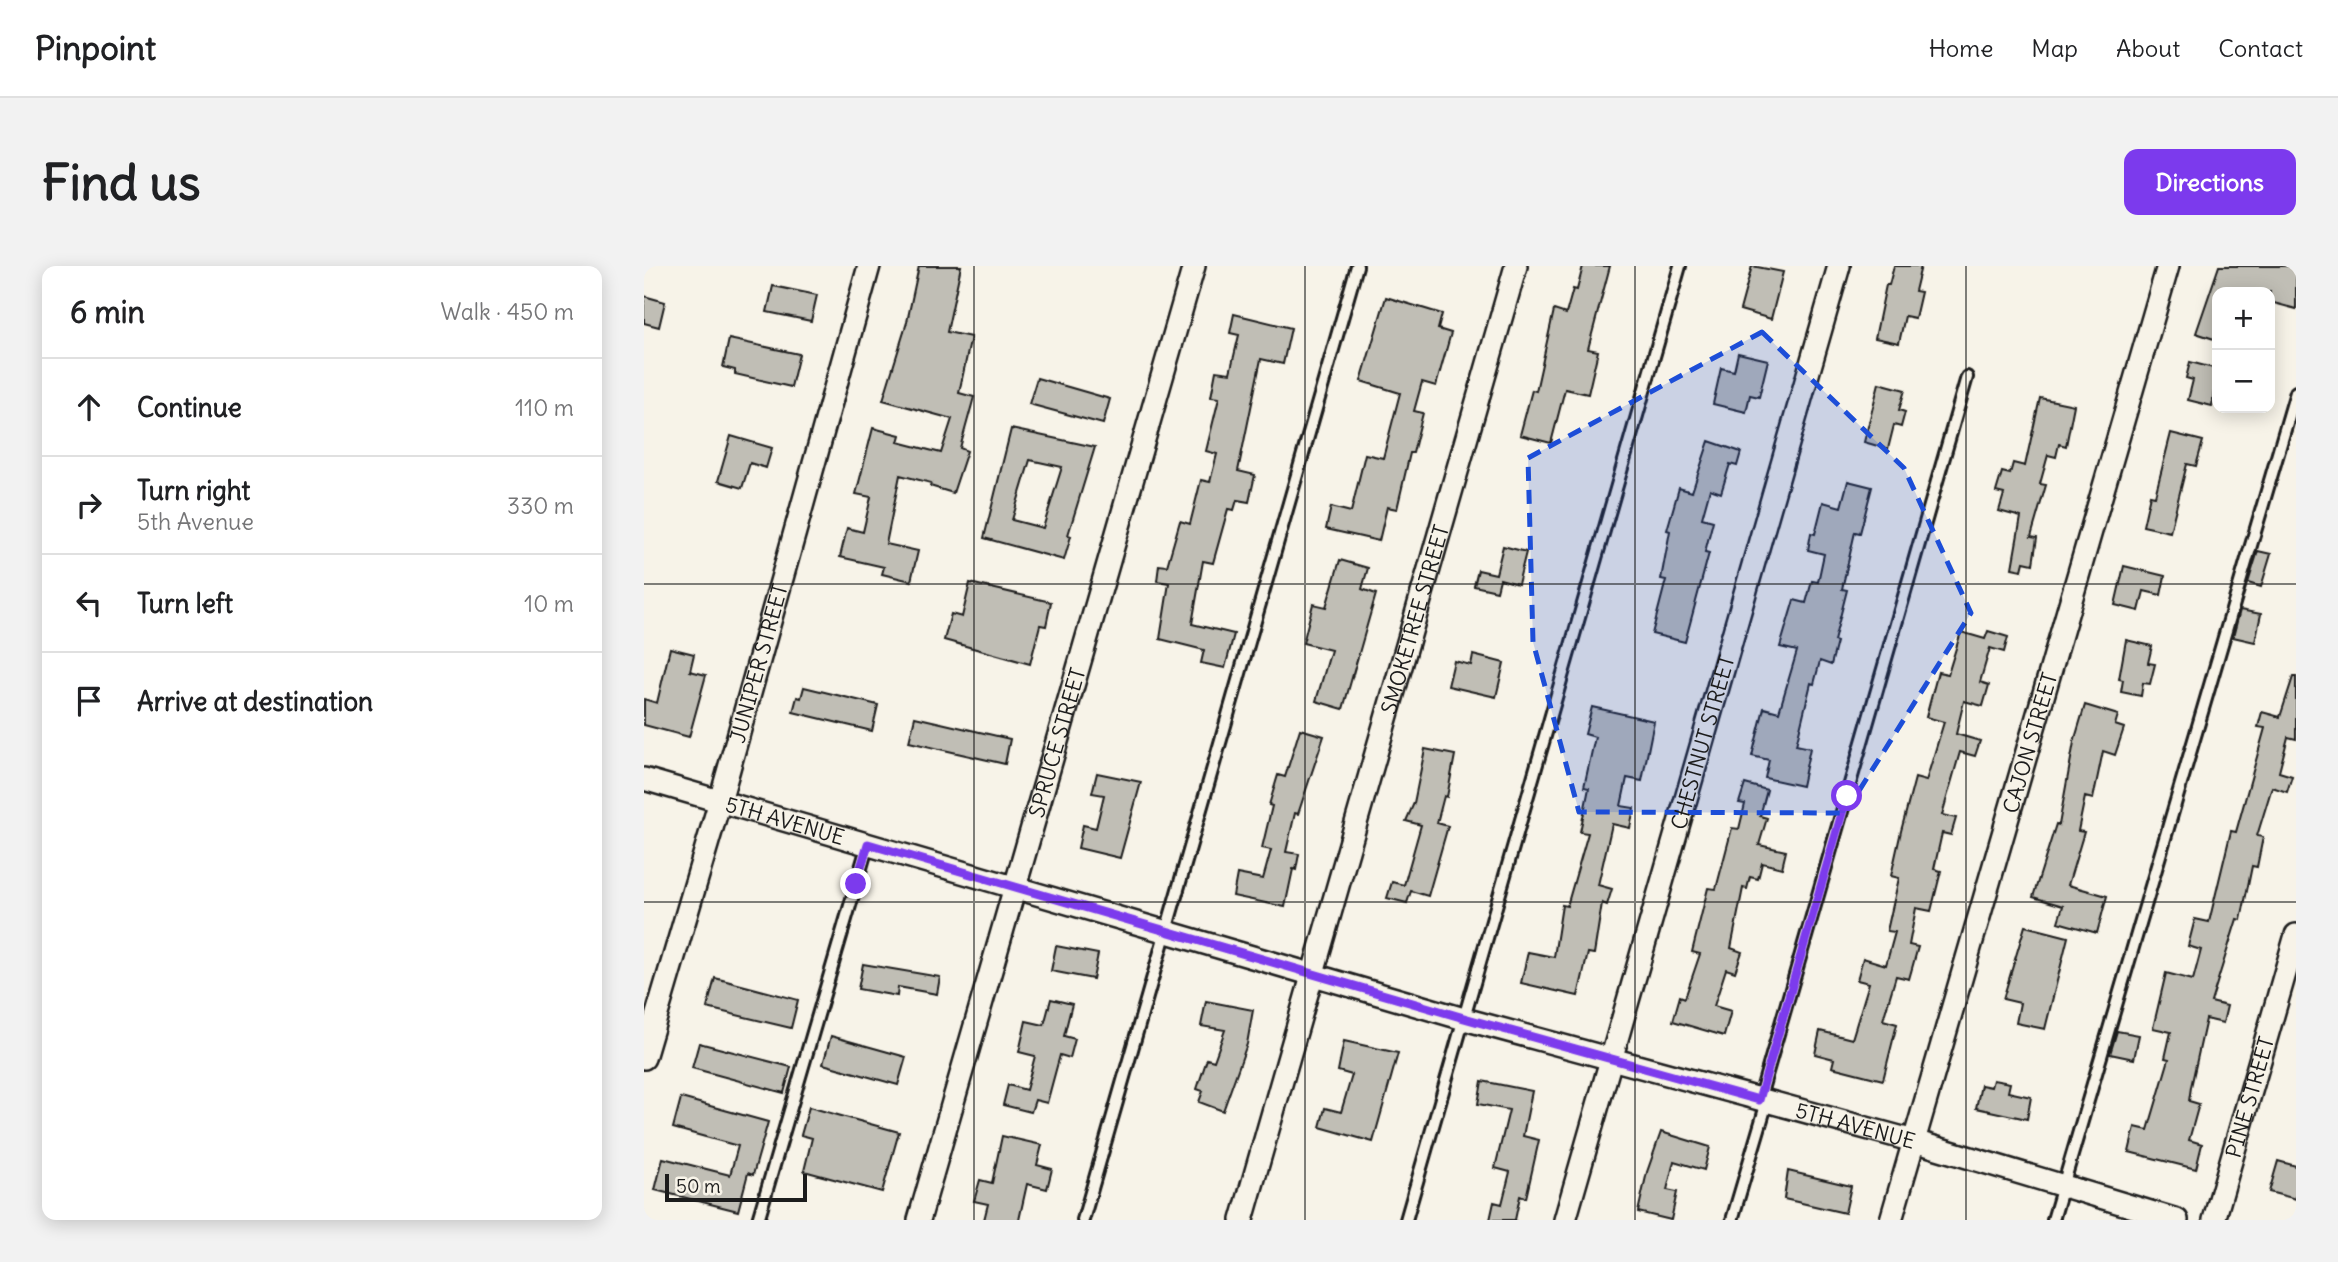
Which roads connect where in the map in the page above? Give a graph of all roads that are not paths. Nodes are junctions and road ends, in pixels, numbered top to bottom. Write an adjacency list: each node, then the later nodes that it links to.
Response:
1 (869, 266): 11 (street, JUNIPER STREET)
2 (1194, 266): 13 (street, SPRUCE STREET)
3 (1357, 266): 14 (lane)
4 (1516, 266): 16 (street, SMOKETREE STREET)
5 (1679, 266): 17 (lane)
6 (1839, 266): 19 (street, CHESTNUT STREET)
7 (2168, 266): 21 (street, CAJON STREET)
8 (1967, 377): 20 (lane)
9 (2296, 391): 22 (lane)
10 (644, 779): 11 (street, 5TH AVENUE)
11 (720, 801): 12 (street, 5TH AVENUE); 18 (street, JUNIPER STREET)
12 (868, 844): 13 (street, 5TH AVENUE); 23 (lane)
13 (1015, 888): 14 (street, 5TH AVENUE); 24 (street, SPRUCE STREET)
14 (1166, 933): 16 (street, 5TH AVENUE); 25 (lane)
15 (2296, 935): 33 (street, PINE STREET)
16 (1313, 974): 17 (street, 5TH AVENUE); 26 (street, SMOKETREE STREET)
17 (1464, 1018): 19 (street, 5TH AVENUE); 27 (lane)
18 (644, 1058)
19 (1611, 1060): 20 (street, 5TH AVENUE); 28 (street, CHESTNUT STREET)
20 (1763, 1101): 21 (street, 5TH AVENUE); 29 (lane)
21 (1914, 1141): 22 (street, 5TH AVENUE); 30 (street, CAJON STREET)
22 (2063, 1186): 31 (lane); 32 (street, 5TH AVENUE)
23 (758, 1220)
24 (919, 1220)
25 (1083, 1220)
26 (1242, 1220)
27 (1406, 1220)
28 (1565, 1220)
29 (1732, 1220)
30 (1891, 1220)
31 (2053, 1220)
32 (2177, 1220)
33 (2214, 1220)

